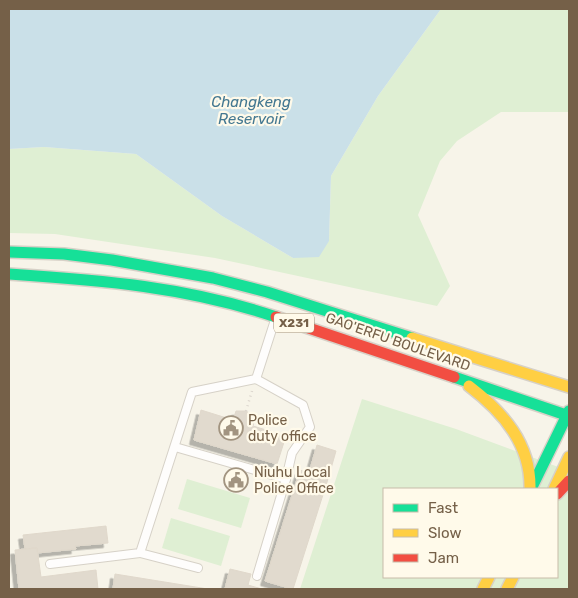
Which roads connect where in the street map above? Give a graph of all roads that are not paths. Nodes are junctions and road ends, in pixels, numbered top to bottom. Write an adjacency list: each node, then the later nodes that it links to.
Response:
1 (9, 252): 3 (main road, GAO'ERFU BOULEVARD / X231)
2 (9, 274): 3 (main road, GAO'ERFU BOULEVARD / X231)
3 (279, 307): 4 (main road, GAO'ERFU BOULEVARD / X231); 5 (lane); 6 (main road, GAO'ERFU BOULEVARD / X231)
4 (458, 378): 7 (main road, GAO'ERFU BOULEVARD / X231); 12 (main road)
5 (256, 380): 8 (lane); 10 (lane)
6 (569, 387)
7 (568, 414): 13 (main road)
8 (175, 447): 10 (lane); 16 (lane)
9 (569, 457): 14 (main road)
10 (286, 480): 19 (lane)
11 (569, 482): 15 (main road)
12 (530, 488)
13 (531, 488)
14 (554, 488)
15 (558, 493)
16 (140, 553): 17 (lane); 18 (lane)
17 (50, 564)
18 (198, 568)
19 (257, 576)

